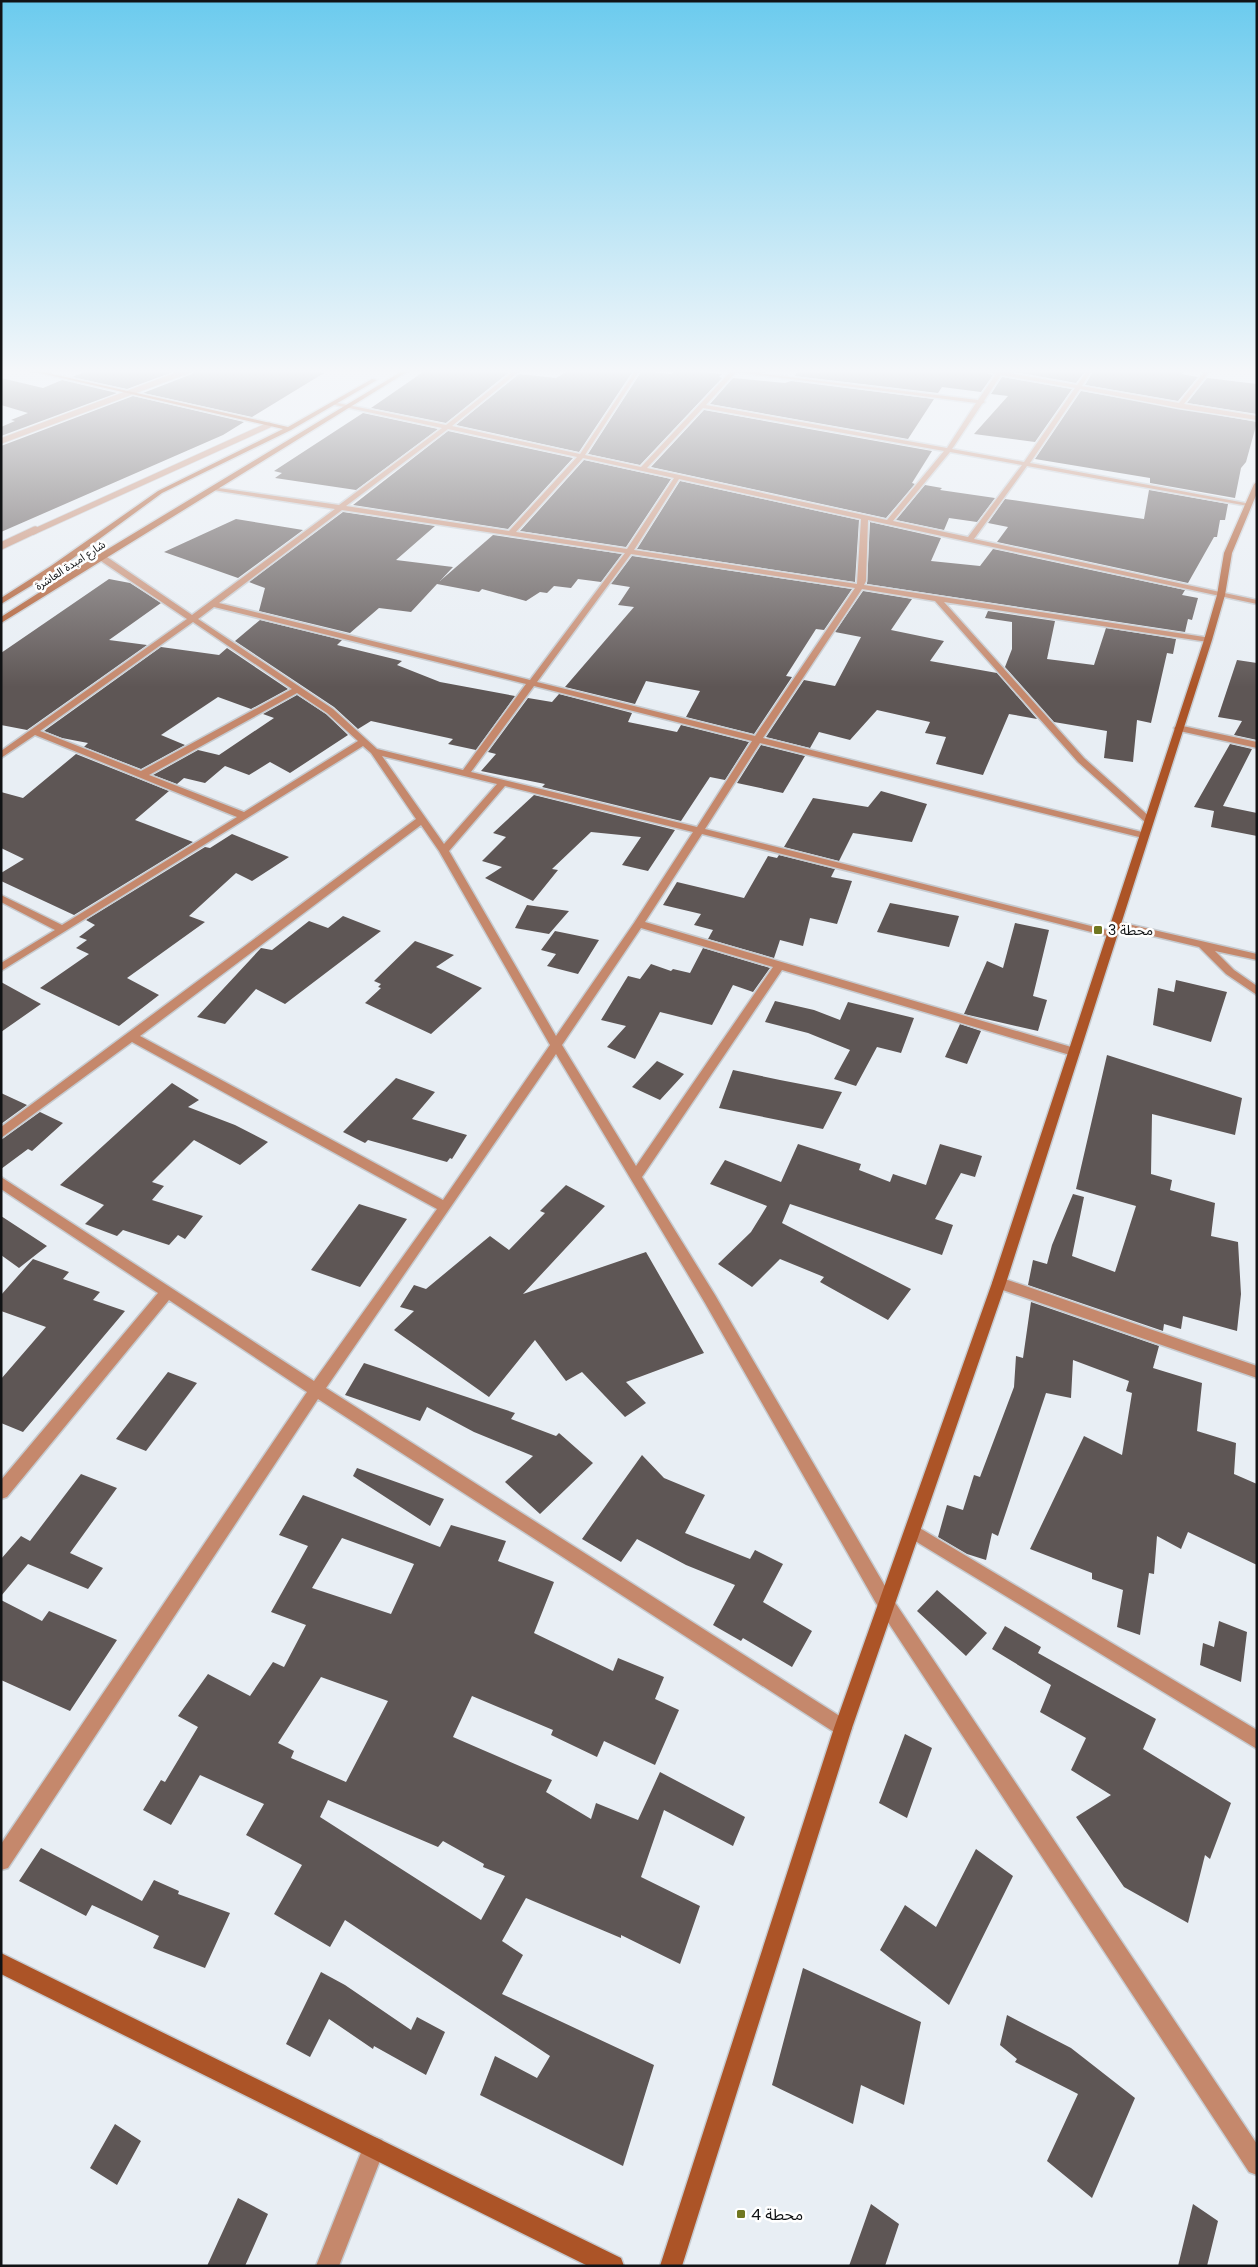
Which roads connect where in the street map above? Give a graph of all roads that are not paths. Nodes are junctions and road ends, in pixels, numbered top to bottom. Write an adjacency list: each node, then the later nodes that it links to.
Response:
1 (156, 476): 19 (lane)
2 (193, 476): 25 (street, شارع امبدة العاشرة)
3 (233, 476): 12 (street, شارع امبدة العاشرة)
4 (381, 476): 14 (street)
5 (564, 476): 17 (street)
6 (667, 476): 10 (street)
7 (927, 476): 16 (street)
8 (1017, 476): 18 (street)
9 (1087, 476): 13 (street)
10 (677, 478): 15 (street); 20 (street)
11 (1257, 484): 13 (street)
12 (213, 488): 14 (street); 21 (street, شارع امبدة العاشرة)
13 (1248, 504): 23 (street)
14 (339, 507): 17 (street); 27 (street)
15 (866, 517): 16 (street); 22 (street)
16 (889, 522): 18 (street)
17 (511, 533): 20 (street)
18 (970, 539): 23 (street)
19 (1, 546)
20 (629, 552): 22 (street); 31 (street)
21 (101, 557): 28 (street); 29 (street, شارع امبدة العاشرة)
22 (860, 587): 24 (street); 35 (street)
23 (1221, 594): 26 (street); 30 (street)
24 (938, 600): 30 (street); 44 (street)
25 (1, 602)
26 (1257, 602)
27 (212, 604): 28 (street); 31 (street)
28 (192, 618): 32 (street); 34 (street)
29 (1, 621)
30 (1208, 640): 33 (street)
31 (532, 683): 35 (street); 39 (street)
32 (298, 689): 37 (street); 40 (street)
33 (1178, 728): 36 (street); 44 (street)
34 (32, 731): 38 (street); 40 (street)
35 (757, 740): 45 (street); 46 (street)
36 (1257, 745)
37 (370, 746): 39 (street); 42 (street); 43 (street)
38 (1, 755)
39 (465, 773): 41 (street)
40 (141, 775): 42 (street)
41 (502, 783): 45 (street); 47 (street)
42 (244, 816): 50 (street)
43 (422, 819): 47 (street); 57 (street)
44 (1148, 820): 46 (street)
45 (699, 830): 49 (street); 51 (street)
46 (1143, 835): 51 (street)
47 (444, 851): 58 (street)
48 (1, 898): 50 (street)
49 (639, 924): 54 (street); 58 (street)
50 (61, 929): 55 (street)
51 (1113, 929): 52 (street); 59 (street)
52 (1202, 944): 53 (street); 56 (street)
53 (1257, 957)
54 (780, 965): 59 (street); 61 (street)
55 (1, 968)
56 (1257, 990)
57 (132, 1037): 60 (street); 63 (street)
58 (556, 1045): 61 (street); 63 (street)
59 (1074, 1052): 64 (street)
60 (1, 1134)
61 (636, 1176): 70 (street)
62 (1, 1182): 65 (street)
63 (445, 1208): 67 (street)
64 (999, 1283): 66 (street); 69 (street)
65 (167, 1292): 67 (street); 68 (street)
66 (1257, 1372)
67 (316, 1390): 71 (street); 73 (street)
68 (1, 1492)
69 (913, 1531): 70 (street); 72 (street)
70 (886, 1604): 71 (street); 76 (street)
71 (843, 1728): 79 (street)
72 (1257, 1740)
73 (1, 1861)
74 (1, 1963): 75 (street)
75 (374, 2148): 77 (street); 78 (street)
76 (1257, 2164)
77 (327, 2266)
78 (613, 2266)
79 (671, 2266)

